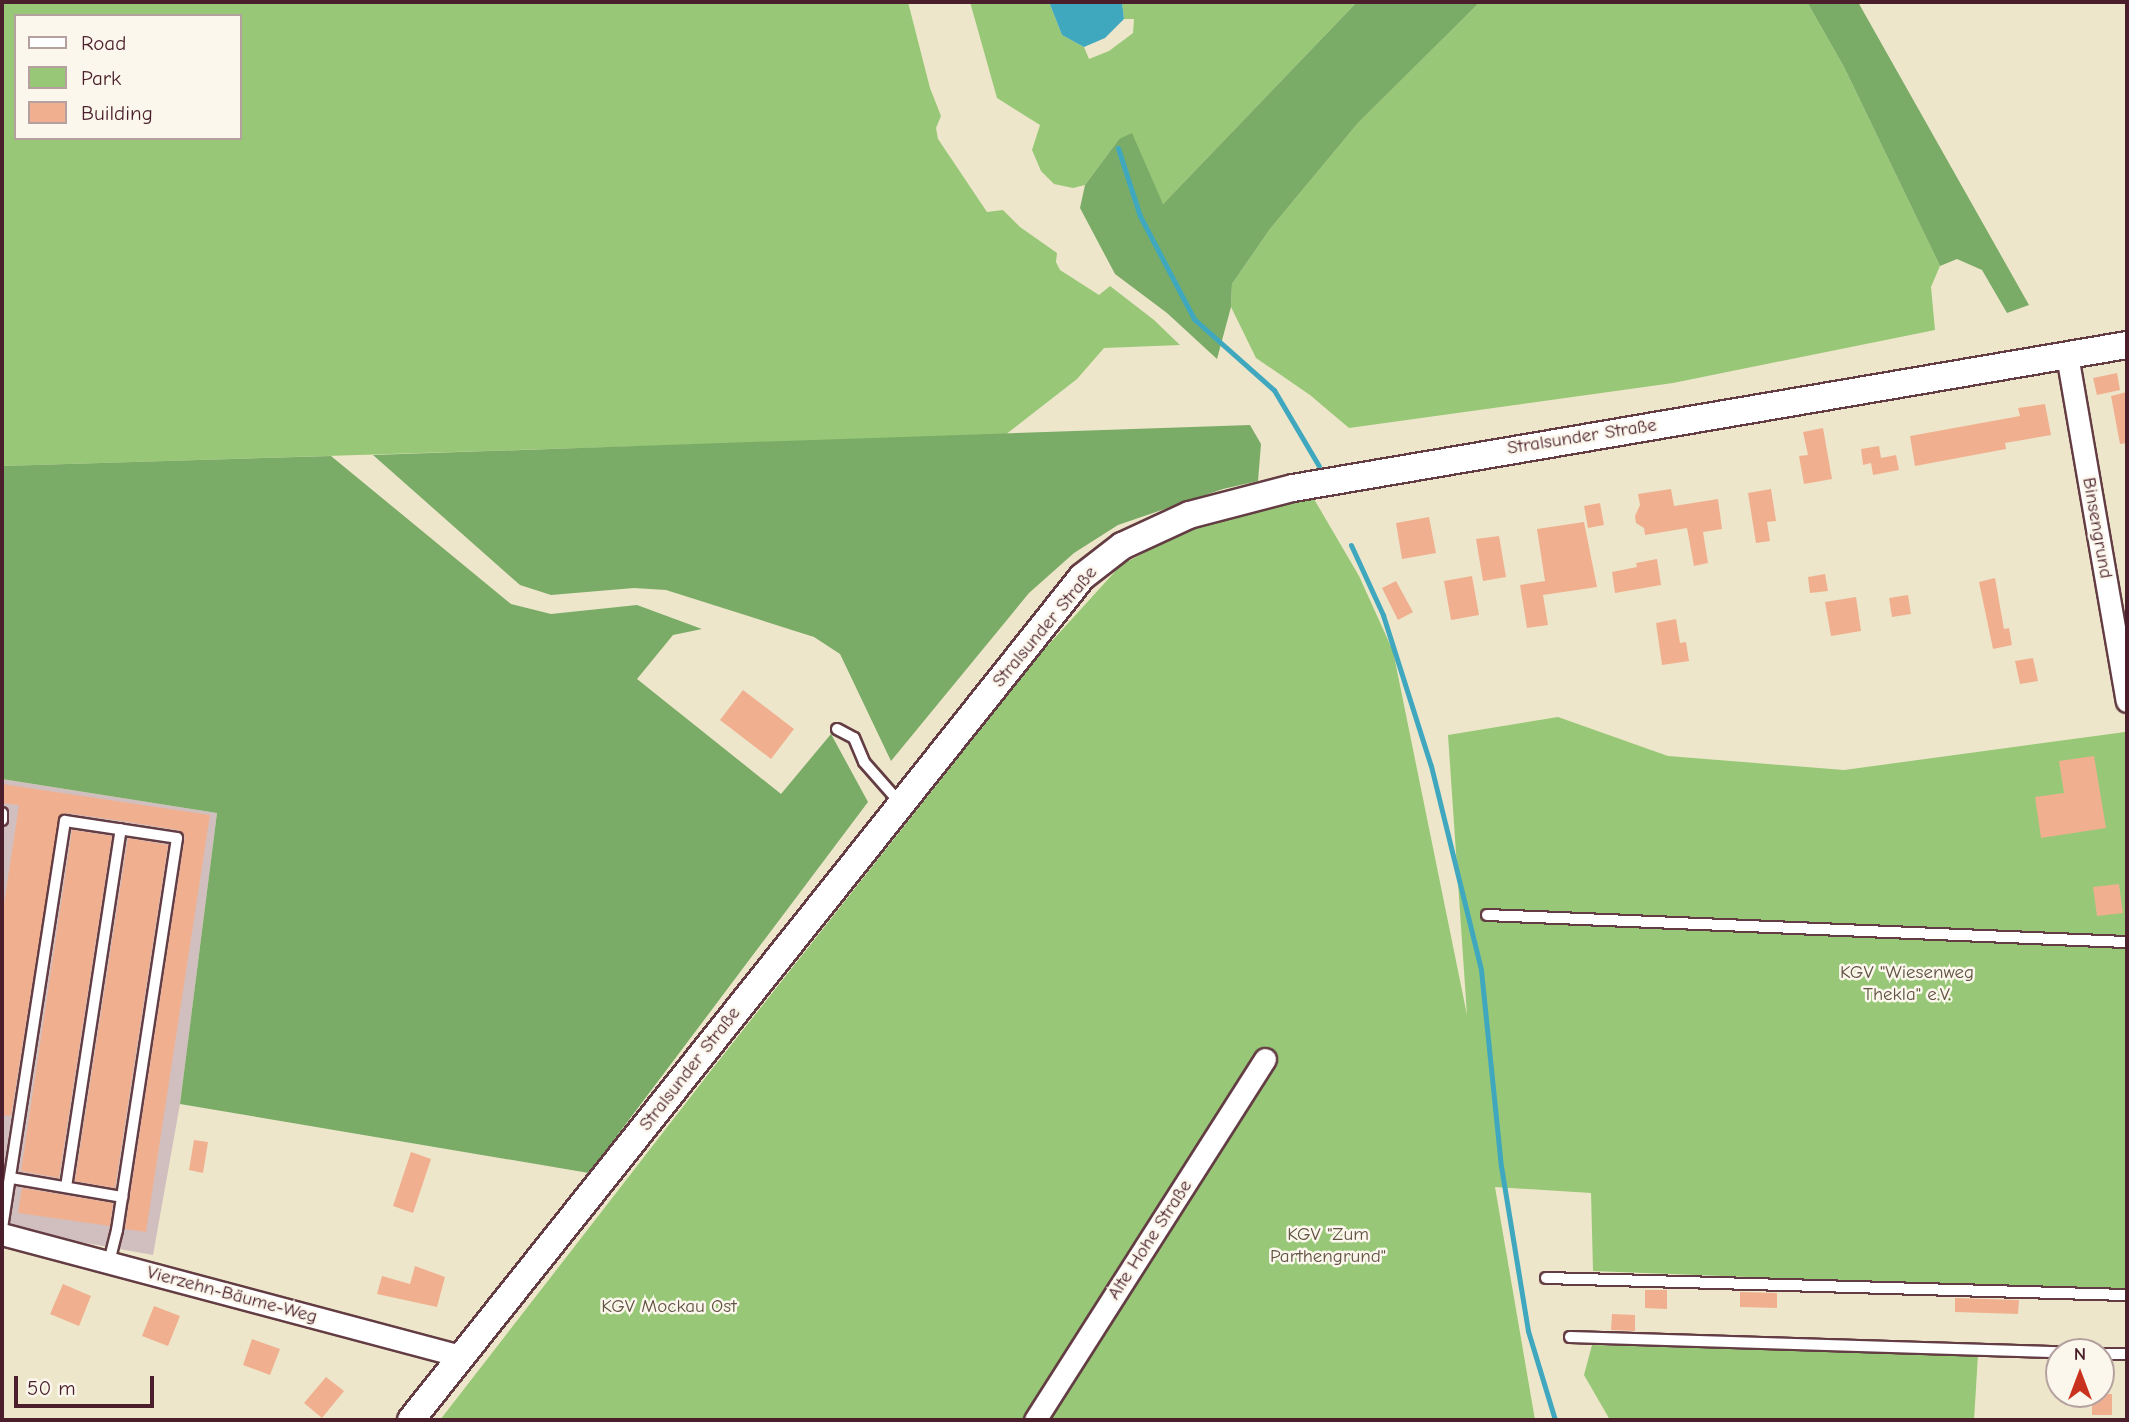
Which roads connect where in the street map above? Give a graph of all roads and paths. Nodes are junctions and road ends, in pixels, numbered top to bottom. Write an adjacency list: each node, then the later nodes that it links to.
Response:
1 (2127, 345): 2 (street, Stralsunder Straße)
2 (2067, 355): 3 (street, Binsengrund); 6 (street, Stralsunder Straße)
3 (2124, 668): 4 (street, Binsengrund)
4 (2127, 701)
5 (837, 729): 6 (lane)
6 (901, 804): 23 (street, Stralsunder Straße)
7 (2, 813): 8 (lane)
8 (2, 820)
9 (121, 829): 13 (lane); 14 (lane); 15 (lane)
10 (1487, 915): 11 (lane)
11 (2127, 942)
12 (1265, 1059): 25 (street, Alte Hohe Straße)
13 (11, 1178): 14 (lane); 16 (lane)
14 (66, 1187): 15 (lane)
15 (122, 1197): 18 (lane)
16 (2, 1228)
17 (2, 1234): 18 (street, Vierzehn-Bäume-Weg)
18 (109, 1263): 23 (street, Vierzehn-Bäume-Weg)
19 (1546, 1278): 20 (lane)
20 (2127, 1295)
21 (1570, 1337): 22 (lane)
22 (2045, 1352)
23 (462, 1356): 24 (street, Stralsunder Straße)
24 (411, 1420)
25 (1035, 1420)

